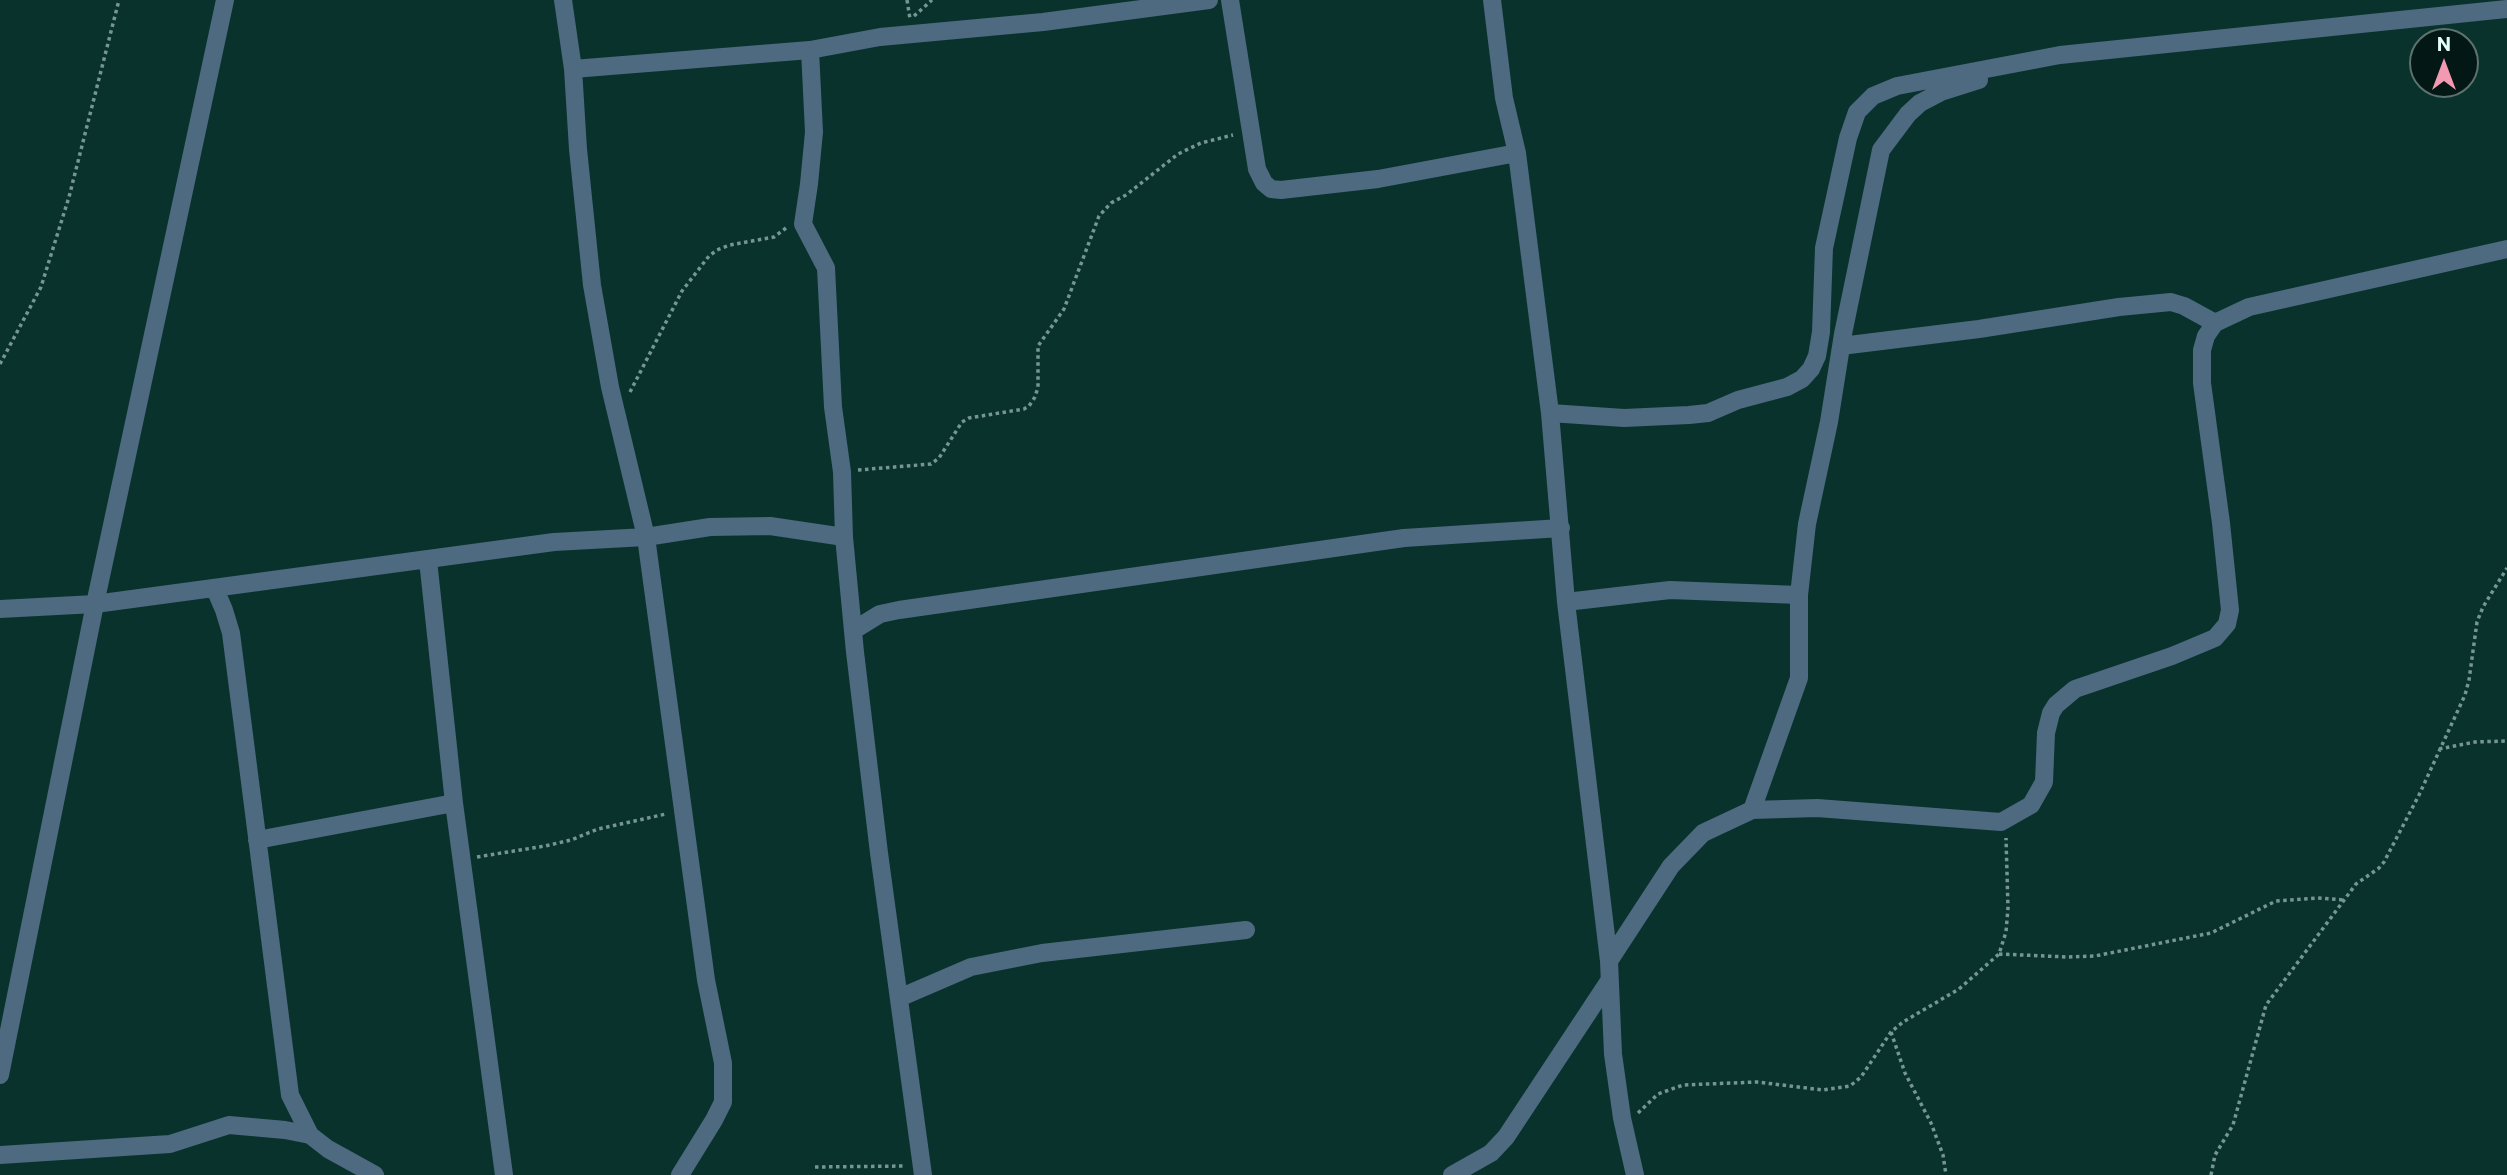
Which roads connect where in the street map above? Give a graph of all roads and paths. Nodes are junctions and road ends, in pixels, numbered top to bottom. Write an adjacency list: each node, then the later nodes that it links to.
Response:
1 (119, 0): 19 (path)
2 (225, 0): 32 (street)
3 (563, 0): 12 (street)
4 (907, 0): 9 (path)
5 (1209, 0): 10 (street)
6 (1230, 0): 13 (street)
7 (1492, 0): 14 (street)
8 (2507, 9): 11 (street)
9 (910, 19)
10 (810, 50): 12 (street); 15 (street)
11 (2060, 55): 18 (street); 20 (street)
12 (573, 69): 21 (street)
13 (1251, 130): 14 (street); 22 (path)
14 (1517, 153): 20 (street)
15 (807, 200): 21 (path); 22 (street)
16 (2507, 249): 17 (street)
17 (2215, 323): 18 (street); 41 (street)
18 (1841, 346): 30 (street)
19 (0, 364)
20 (1550, 413): 23 (street)
21 (617, 415): 24 (street)
22 (842, 472): 25 (street)
23 (1561, 528): 31 (street); 34 (street)
24 (646, 537): 25 (street); 26 (street); 40 (street)
25 (844, 537): 29 (street)
26 (428, 560): 28 (street); 38 (street)
27 (2507, 568): 37 (path)
28 (215, 589): 32 (street); 42 (street)
29 (850, 593): 34 (street); 35 (street)
30 (1800, 595): 31 (street); 39 (street)
31 (1566, 602): 47 (street)
32 (94, 604): 33 (street); 51 (street)
33 (0, 609)
34 (880, 614): 35 (street)
35 (853, 630): 49 (street)
36 (2507, 741): 37 (path)
37 (2439, 749): 44 (path)
38 (454, 803): 42 (street); 43 (street)
39 (1752, 810): 41 (street); 47 (street)
40 (682, 811): 43 (path); 59 (street)
41 (2008, 818): 46 (path)
42 (257, 840): 52 (street)
43 (461, 860): 58 (street)
44 (2345, 900): 46 (path); 63 (path)
45 (1246, 930): 49 (street)
46 (1999, 954): 50 (path)
47 (1609, 961): 48 (street)
48 (1609, 981): 53 (street); 60 (street)
49 (899, 998): 56 (street)
50 (1891, 1032): 53 (path); 62 (path)
51 (0, 1075)
52 (310, 1135): 54 (street); 57 (street)
53 (1626, 1136): 61 (street)
54 (0, 1155)
55 (815, 1167): 56 (path)
56 (922, 1170)
57 (375, 1175)
58 (504, 1175)
59 (680, 1175)
60 (1452, 1175)
61 (1634, 1175)
62 (1946, 1175)
63 (2211, 1175)

